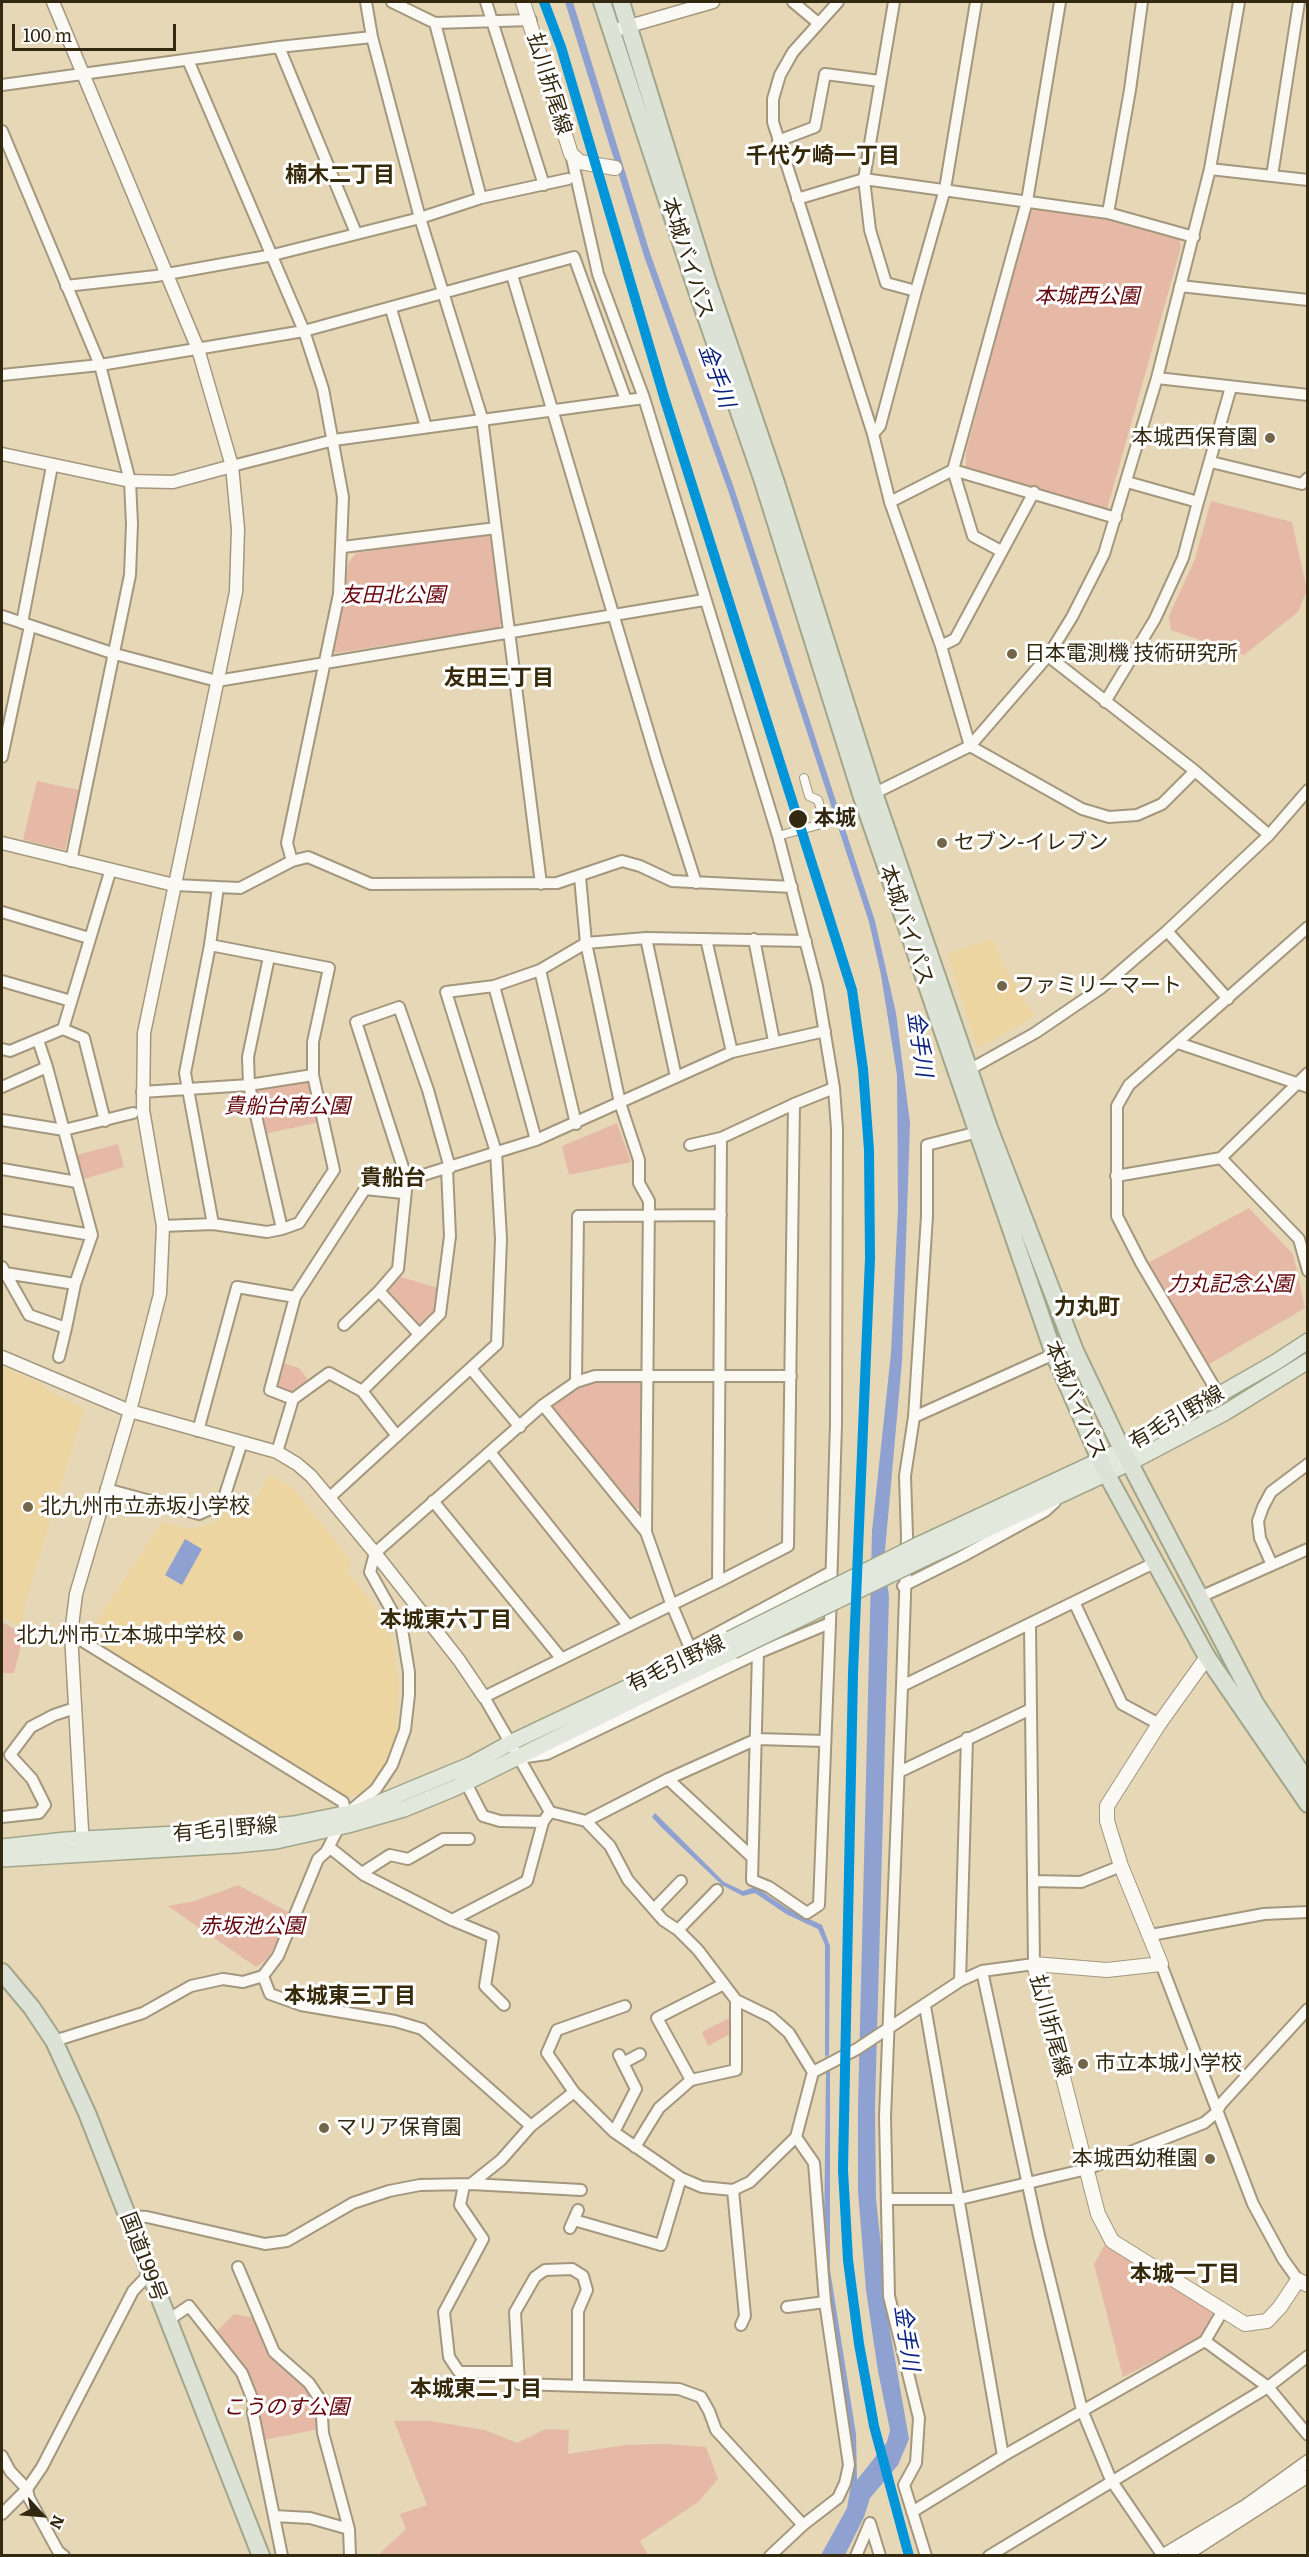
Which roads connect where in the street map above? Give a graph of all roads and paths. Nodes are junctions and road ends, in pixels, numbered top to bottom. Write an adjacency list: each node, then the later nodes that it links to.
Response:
1 (53, 2): 26 (street)
2 (366, 2): 23 (street)
3 (392, 2): 19 (street)
4 (486, 2): 20 (street)
5 (524, 2): 17 (main road, 払川折尾線)
6 (602, 2): 22 (highway, 本城バイパス)
7 (621, 2): 21 (highway, 本城バイパス)
8 (713, 2): 21 (street)
9 (793, 2): 18 (street)
10 (838, 2): 18 (street)
11 (894, 2): 27 (street)
12 (976, 2): 39 (street)
13 (1060, 2): 42 (street)
14 (1142, 2): 43 (street)
15 (1239, 2): 33 (street)
16 (1299, 2): 34 (street)
17 (531, 21): 20 (street); 31 (main road, 払川折尾線)
18 (817, 22): 30 (street)
19 (435, 23): 20 (street); 40 (street)
20 (494, 23): 38 (street)
21 (630, 25): 22 (street); 101 (highway, 本城バイパス)
22 (612, 31): 101 (highway, 本城バイパス)
23 (372, 37): 24 (street); 44 (street)
24 (279, 47): 25 (street); 45 (street)
25 (188, 60): 26 (street); 47 (street)
26 (84, 74): 28 (street); 48 (street)
27 (880, 81): 30 (street); 36 (street)
28 (2, 85)
29 (2, 131): 50 (street)
30 (778, 141): 41 (street)
31 (571, 154): 32 (main road, 払川折尾線); 63 (street)
32 (615, 168)
33 (1210, 169): 34 (street); 46 (street)
34 (1272, 176): 37 (street)
35 (568, 178): 38 (street)
36 (864, 178): 39 (street); 41 (street); 52 (street)
37 (1308, 180)
38 (544, 185): 40 (street)
39 (945, 189): 42 (street); 52 (street)
40 (481, 198): 44 (street)
41 (797, 199): 68 (street)
42 (1027, 201): 43 (street); 74 (street)
43 (1108, 213): 46 (street)
44 (420, 218): 45 (street); 53 (street)
45 (356, 233): 47 (street)
46 (1194, 237): 51 (street)
47 (273, 255): 48 (street); 56 (street)
48 (165, 273): 50 (street); 57 (street)
49 (512, 274): 53 (street); 64 (street); 65 (street)
50 (66, 286): 58 (street)
51 (1180, 286): 54 (street); 60 (street)
52 (916, 291): 68 (street)
53 (445, 293): 55 (street); 66 (street)
54 (1308, 300)
55 (391, 309): 56 (street); 67 (street)
56 (304, 331): 57 (street); 69 (street)
57 (198, 349): 58 (street); 73 (street)
58 (100, 365): 59 (street); 76 (street)
59 (2, 375)
60 (1157, 378): 61 (street); 77 (street)
61 (1231, 387): 62 (street); 71 (street)
62 (1308, 395)
63 (644, 398): 64 (street); 85 (street)
64 (626, 400): 65 (street)
65 (551, 410): 66 (street); 86 (street)
66 (482, 418): 67 (street); 82 (street)
67 (426, 427): 69 (street)
68 (873, 434): 79 (street)
69 (334, 440): 73 (street); 83 (street)
70 (2, 454): 72 (street)
71 (1211, 462): 75 (street); 80 (street)
72 (52, 466): 76 (street); 88 (street)
73 (232, 466): 76 (street); 94 (street)
74 (953, 470): 78 (street); 79 (street); 84 (street)
75 (1308, 478)
76 (130, 481): 91 (street)
77 (1127, 482): 80 (street); 81 (street)
78 (1034, 492): 81 (street); 84 (street)
79 (890, 502): 90 (street)
80 (1198, 502): 95 (street)
81 (1116, 518): 92 (street)
82 (496, 528): 83 (street); 89 (street)
83 (343, 547): 93 (street)
84 (1001, 551): 90 (street)
85 (704, 600): 86 (street); 103 (street)
86 (614, 613): 89 (street); 109 (street)
87 (2, 616): 88 (street)
88 (26, 624): 91 (street); 97 (street)
89 (510, 632): 93 (street); 110 (street)
90 (941, 646): 96 (street)
91 (115, 654): 94 (street); 105 (street)
92 (1048, 656): 95 (street); 96 (street)
93 (326, 662): 94 (street); 106 (street)
94 (217, 681): 111 (street)
95 (1105, 702): 98 (street)
96 (970, 746): 98 (street); 101 (street)
97 (2, 757)
98 (1195, 771): 102 (street)
99 (804, 778): 103 (street)
100 (1308, 790): 102 (street)
101 (868, 795): 138 (highway, 本城バイパス)
102 (1269, 835): 116 (street)
103 (778, 836): 113 (street)
104 (2, 843): 105 (street)
105 (71, 861): 107 (street)
106 (292, 861): 110 (street); 112 (street)
107 (110, 872): 111 (street); 117 (street)
108 (580, 877): 109 (street); 110 (street); 122 (street)
109 (696, 883): 113 (street)
110 (540, 884)
111 (174, 885): 112 (street); 147 (street)
112 (218, 887): 123 (street)
113 (792, 887): 121 (street)
114 (2, 912): 117 (street)
115 (1308, 927): 128 (street)
116 (1167, 931): 128 (street); 138 (street)
117 (89, 938): 129 (street)
118 (646, 938): 119 (street); 122 (street); 141 (street)
119 (706, 939): 120 (street); 136 (street)
120 (754, 939): 121 (street); 133 (street)
121 (806, 941): 131 (street)
122 (586, 943): 125 (street); 148 (street)
123 (210, 945): 124 (street); 146 (street)
124 (269, 957): 140 (street); 142 (street)
125 (540, 970): 127 (street); 153 (street)
126 (2, 981): 129 (street)
127 (494, 986): 157 (street); 159 (street)
128 (1228, 999): 134 (street)
129 (71, 1001): 130 (street)
130 (63, 1029): 132 (street); 152 (street)
131 (825, 1031): 133 (street); 145 (street)
132 (38, 1040): 135 (street); 137 (street)
133 (774, 1041): 136 (street)
134 (1178, 1043): 143 (street); 163 (street)
135 (2, 1048)
136 (732, 1052): 141 (street)
137 (47, 1067): 144 (street); 154 (street)
138 (964, 1073): 155 (highway, 本城バイパス)
139 (1308, 1073): 143 (street)
140 (313, 1075): 142 (street); 172 (street)
141 (676, 1077): 148 (street)
142 (249, 1085): 146 (street); 172 (street)
143 (1303, 1085): 160 (street)
144 (2, 1087)
145 (834, 1088): 149 (street); 219 (street)
146 (186, 1089): 147 (street); 170 (street)
147 (142, 1092): 171 (street)
148 (620, 1103): 153 (street); 167 (street)
149 (794, 1104): 156 (street); 192 (street)
150 (133, 1113): 152 (street)
151 (2, 1120): 154 (street)
152 (105, 1121): 154 (street)
153 (576, 1124): 157 (street)
154 (64, 1131): 165 (street)
155 (983, 1131): 185 (highway, 本城バイパス); 199 (street); 206 (highway, 本城バイパス)
156 (722, 1138): 158 (street); 168 (street)
157 (536, 1140): 159 (street)
158 (690, 1145)
159 (496, 1152): 162 (street); 189 (street)
160 (1221, 1158): 163 (street); 175 (street)
161 (2, 1169): 165 (street)
162 (449, 1169): 164 (street); 164 (street); 183 (street)
163 (1116, 1176): 195 (street)
164 (407, 1180): 166 (street)
165 (77, 1182): 174 (street)
166 (403, 1192): 179 (street); 180 (street)
167 (649, 1215): 168 (street); 190 (street); 193 (street)
168 (721, 1215): 191 (street)
169 (2, 1220): 174 (street)
170 (213, 1224): 171 (street); 172 (street)
171 (163, 1226): 198 (street)
172 (282, 1229)
173 (1308, 1230): 175 (street)
174 (92, 1235): 178 (street)
175 (1299, 1239): 177 (street)
176 (3, 1270): 178 (street); 182 (street)
177 (1308, 1271)
178 (75, 1284): 182 (street)
179 (379, 1291): 181 (street); 183 (street)
180 (295, 1297): 196 (street); 201 (street)
181 (344, 1325)
182 (66, 1328): 187 (street)
183 (419, 1334): 194 (street)
184 (1308, 1341): 195 (main road, 有毛引野線)
185 (1054, 1354): 199 (street); 208 (highway, 本城バイパス)
186 (2, 1357): 198 (street)
187 (59, 1357)
188 (1308, 1361): 206 (main road, 有毛引野線)
189 (472, 1370): 200 (street); 202 (street)
190 (648, 1376): 191 (street); 193 (street); 213 (street)
191 (720, 1376): 192 (street); 220 (street)
192 (791, 1376): 220 (street)
193 (576, 1382): 197 (street)
194 (362, 1391): 196 (street); 202 (street)
195 (1219, 1395): 206 (main road, 有毛引野線)
196 (294, 1399): 204 (street)
197 (543, 1406): 200 (street); 213 (street)
198 (130, 1411): 201 (street); 210 (street)
199 (914, 1417): 221 (street)
200 (520, 1427): 205 (street)
201 (198, 1431): 203 (street)
202 (397, 1436): 211 (street)
203 (242, 1442): 204 (street); 210 (street)
204 (277, 1452): 211 (street)
205 (490, 1452): 212 (street); 226 (street)
206 (1127, 1456): 208 (main road, 有毛引野線); 222 (highway, 本城バイパス)
207 (1308, 1464): 218 (street)
208 (1103, 1467): 209 (main road, 有毛引野線); 215 (main road, 有毛引野線); 217 (highway, 本城バイパス)
209 (1070, 1488): 215 (main road, 有毛引野線); 221 (street)
210 (106, 1489): 228 (street)
211 (329, 1498): 216 (street)
212 (433, 1501): 216 (street); 233 (street)
213 (646, 1532): 223 (street)
214 (1308, 1549): 218 (street)
215 (922, 1552): 229 (main road, 有毛引野線, bridge)
216 (375, 1553): 235 (street); 250 (street)
217 (1154, 1563): 224 (street); 232 (highway, 本城バイパス)
218 (1272, 1565): 222 (street)
219 (831, 1572): 225 (street); 230 (street)
220 (718, 1582): 223 (street)
221 (903, 1586): 234 (street)
222 (1200, 1598): 247 (highway, 本城バイパス)
223 (671, 1604): 226 (street); 230 (street)
224 (1075, 1604): 227 (street); 238 (street)
225 (830, 1623): 231 (street); 241 (street)
226 (627, 1624): 233 (street)
227 (1030, 1625): 234 (street); 237 (street)
228 (71, 1634): 236 (street); 250 (street)
229 (732, 1645): 230 (main road, 有毛引野線); 243 (main road, 有毛引野線)
230 (692, 1652): 242 (main road, 有毛引野線)
231 (758, 1653): 240 (street); 243 (street)
232 (1207, 1657): 238 (main road); 248 (highway, 本城バイパス)
233 (561, 1658): 235 (street)
234 (903, 1686): 244 (street)
235 (484, 1697): 242 (street)
236 (75, 1708): 251 (street); 257 (street)
237 (1031, 1709): 239 (street); 264 (street)
238 (1159, 1724): 261 (main road)
239 (967, 1738): 244 (street); 276 (street)
240 (757, 1739): 241 (street); 245 (street); 259 (street)
241 (825, 1741): 259 (street)
242 (512, 1742): 243 (street); 250 (main road, 有毛引野線)
243 (519, 1758): 246 (main road, 有毛引野線); 249 (street)
244 (899, 1772): 283 (street)
245 (668, 1779): 252 (street); 259 (street)
246 (466, 1783): 253 (street); 254 (main road, 有毛引野線)
247 (1308, 1784)
248 (1308, 1804)
249 (550, 1812): 252 (street); 253 (street)
250 (346, 1814): 254 (street); 257 (main road, 有毛引野線)
251 (2, 1817)
252 (586, 1821): 266 (street)
253 (543, 1822): 268 (street)
254 (339, 1828): 257 (main road, 有毛引野線); 258 (street)
255 (469, 1839): 262 (street)
256 (2, 1846): 257 (main road, 有毛引野線)
257 (83, 1846): 260 (main road, 有毛引野線)
258 (329, 1847): 262 (street); 275 (street)
259 (752, 1857)
260 (2, 1859)
261 (1121, 1866): 264 (street); 270 (main road)
262 (362, 1873): 268 (street)
263 (681, 1881): 266 (street)
264 (1033, 1881): 271 (street)
265 (717, 1890): 269 (street)
266 (654, 1909): 269 (street)
267 (1308, 1912): 270 (street)
268 (452, 1920): 279 (street)
269 (678, 1930): 277 (street)
270 (1151, 1935): 272 (main road)
271 (1034, 1964): 272 (main road, 払川折尾線); 273 (street); 294 (main road, 払川折尾線)
272 (1161, 1964): 289 (street)
273 (982, 1971): 276 (street); 296 (street)
274 (2, 1972): 284 (highway, 国道199号)
275 (263, 1976): 284 (street); 290 (street)
276 (960, 1981): 281 (street)
277 (722, 1985): 278 (street); 287 (street)
278 (736, 2000): 286 (street); 287 (street)
279 (504, 2005)
280 (625, 2006): 288 (street)
281 (926, 2006): 283 (street); 301 (street)
282 (1308, 2009): 289 (street)
283 (889, 2029): 286 (street); 300 (street)
284 (54, 2041): 302 (highway, 国道199号)
285 (640, 2054): 291 (street)
286 (813, 2073): 292 (street)
287 (691, 2080): 293 (street)
288 (574, 2092): 290 (street); 291 (street)
289 (1216, 2113): 294 (street); 306 (street)
290 (531, 2126): 297 (street)
291 (614, 2132): 293 (street)
292 (796, 2137): 299 (street); 307 (street)
293 (635, 2147): 295 (street)
294 (1087, 2169): 296 (street); 309 (main road, 払川折尾線)
295 (681, 2178): 299 (street); 303 (street)
296 (1028, 2182): 301 (street); 317 (street)
297 (468, 2185): 298 (street); 302 (street); 314 (street)
298 (581, 2190)
299 (733, 2190): 311 (street)
300 (887, 2199): 301 (street); 325 (street)
301 (960, 2199): 320 (street)
302 (126, 2216): 305 (highway, 国道199号)
303 (574, 2219)
304 (238, 2267): 329 (street)
305 (150, 2273): 310 (highway, 国道199号); 324 (street)
306 (1303, 2283): 309 (main road, 払川折尾線)
307 (825, 2301): 308 (street); 328 (street)
308 (787, 2307)
309 (1222, 2312): 312 (street)
310 (167, 2321): 327 (street); 332 (highway, 国道199号)
311 (741, 2325)
312 (1205, 2341): 316 (street); 317 (street)
313 (1308, 2356): 316 (street)
314 (518, 2372): 315 (street); 315 (street)
315 (578, 2385): 328 (street)
316 (1268, 2387): 318 (street); 323 (street)
317 (1082, 2410): 320 (street); 323 (street)
318 (1308, 2435)
319 (2, 2456): 324 (street)
320 (1003, 2456): 325 (street)
321 (1308, 2461): 330 (street)
322 (1308, 2476): 340 (street)
323 (1111, 2480): 330 (street); 339 (street)
324 (27, 2489): 326 (street); 331 (street)
325 (912, 2512): 338 (street)
326 (2, 2514)
327 (274, 2516): 329 (street); 333 (street)
328 (803, 2525): 335 (street)
329 (349, 2529): 334 (street)
330 (1162, 2555)
331 (64, 2556)
332 (261, 2556)
333 (282, 2556)
334 (350, 2556)
335 (770, 2556)
336 (856, 2556): 337 (street)
337 (880, 2556)
338 (926, 2556)
339 (989, 2556)
340 (1184, 2556)

